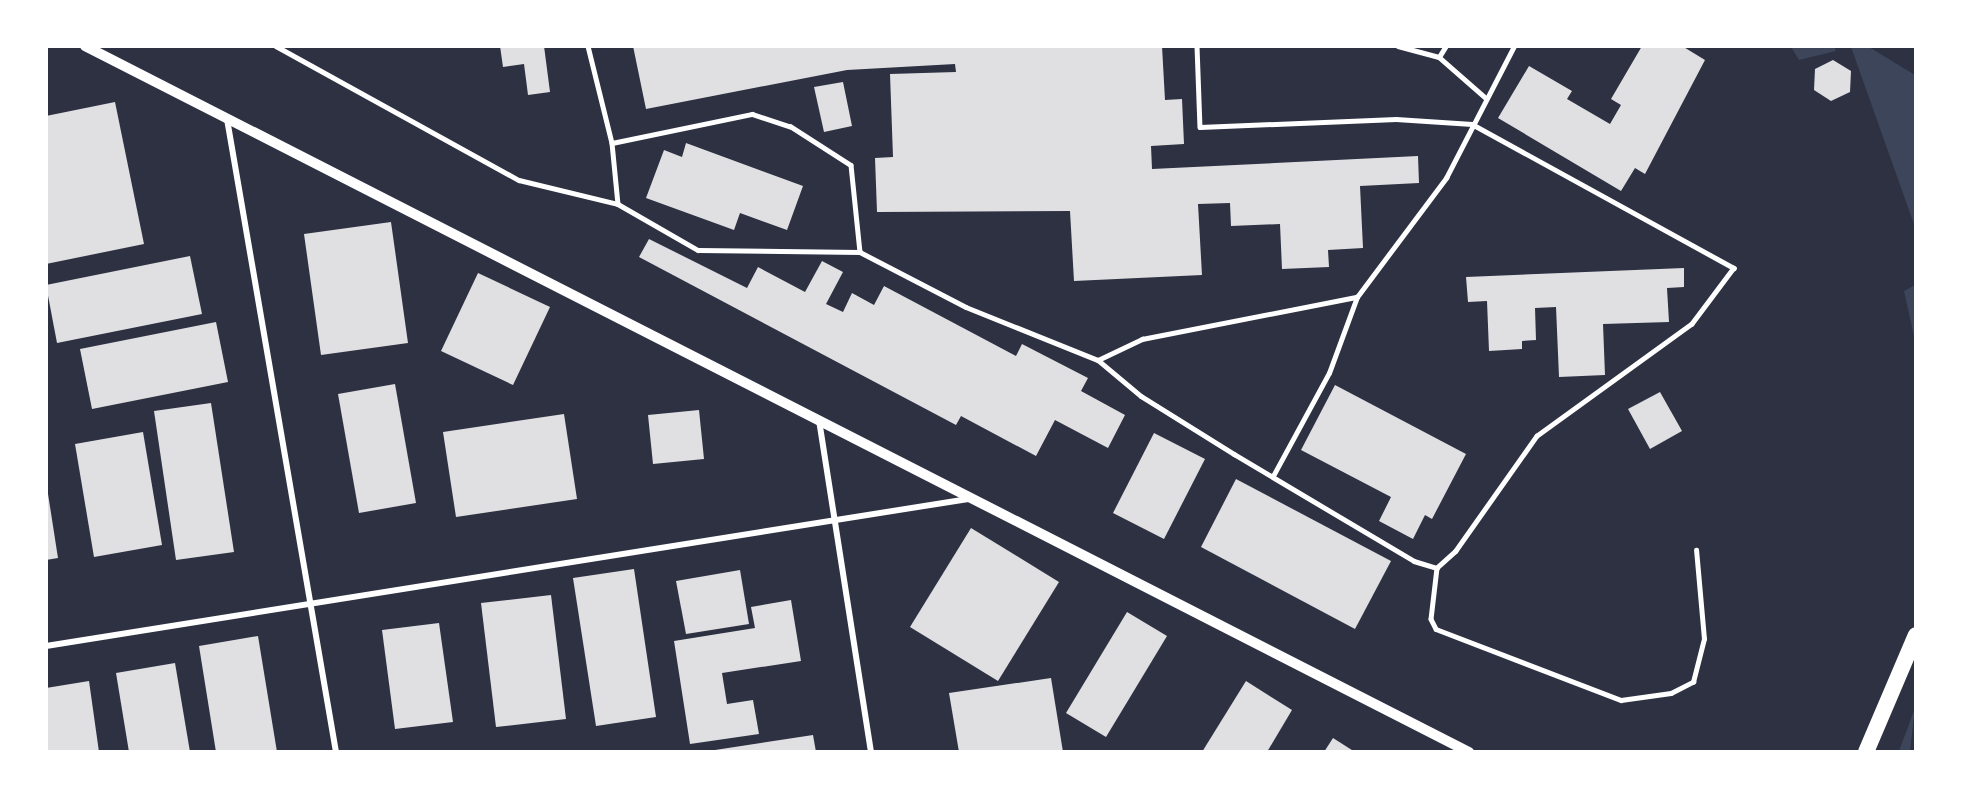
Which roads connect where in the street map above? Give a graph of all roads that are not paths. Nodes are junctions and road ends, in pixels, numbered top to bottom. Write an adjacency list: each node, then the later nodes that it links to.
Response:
1 (85, 46): 12 (street)
2 (276, 46): 15 (lane)
3 (588, 46): 14 (lane)
4 (1197, 46): 13 (lane)
5 (1398, 46): 10 (lane)
6 (1446, 46): 10 (lane)
7 (1514, 46): 11 (lane)
8 (1556, 46): 9 (lane)
9 (1581, 46)
10 (1439, 57): 11 (lane)
11 (1486, 98): 13 (lane)
12 (227, 119): 19 (street); 25 (street)
13 (1472, 124): 17 (lane); 24 (lane)
14 (612, 143): 15 (lane); 16 (lane)
15 (618, 204): 16 (lane)
16 (860, 252): 18 (lane)
17 (1357, 297): 18 (lane); 20 (lane)
18 (1098, 360): 20 (lane)
19 (819, 418): 21 (street); 22 (street)
20 (1273, 476): 24 (lane)
21 (974, 498): 22 (street); 30 (street)
22 (833, 519): 25 (street); 29 (street)
23 (1696, 550): 24 (lane)
24 (1437, 568)
25 (311, 600): 27 (street); 28 (street)
26 (1916, 635): 31 (highway)
27 (46, 646)
28 (336, 752)
29 (871, 752)
30 (1469, 752)
31 (1866, 752)

